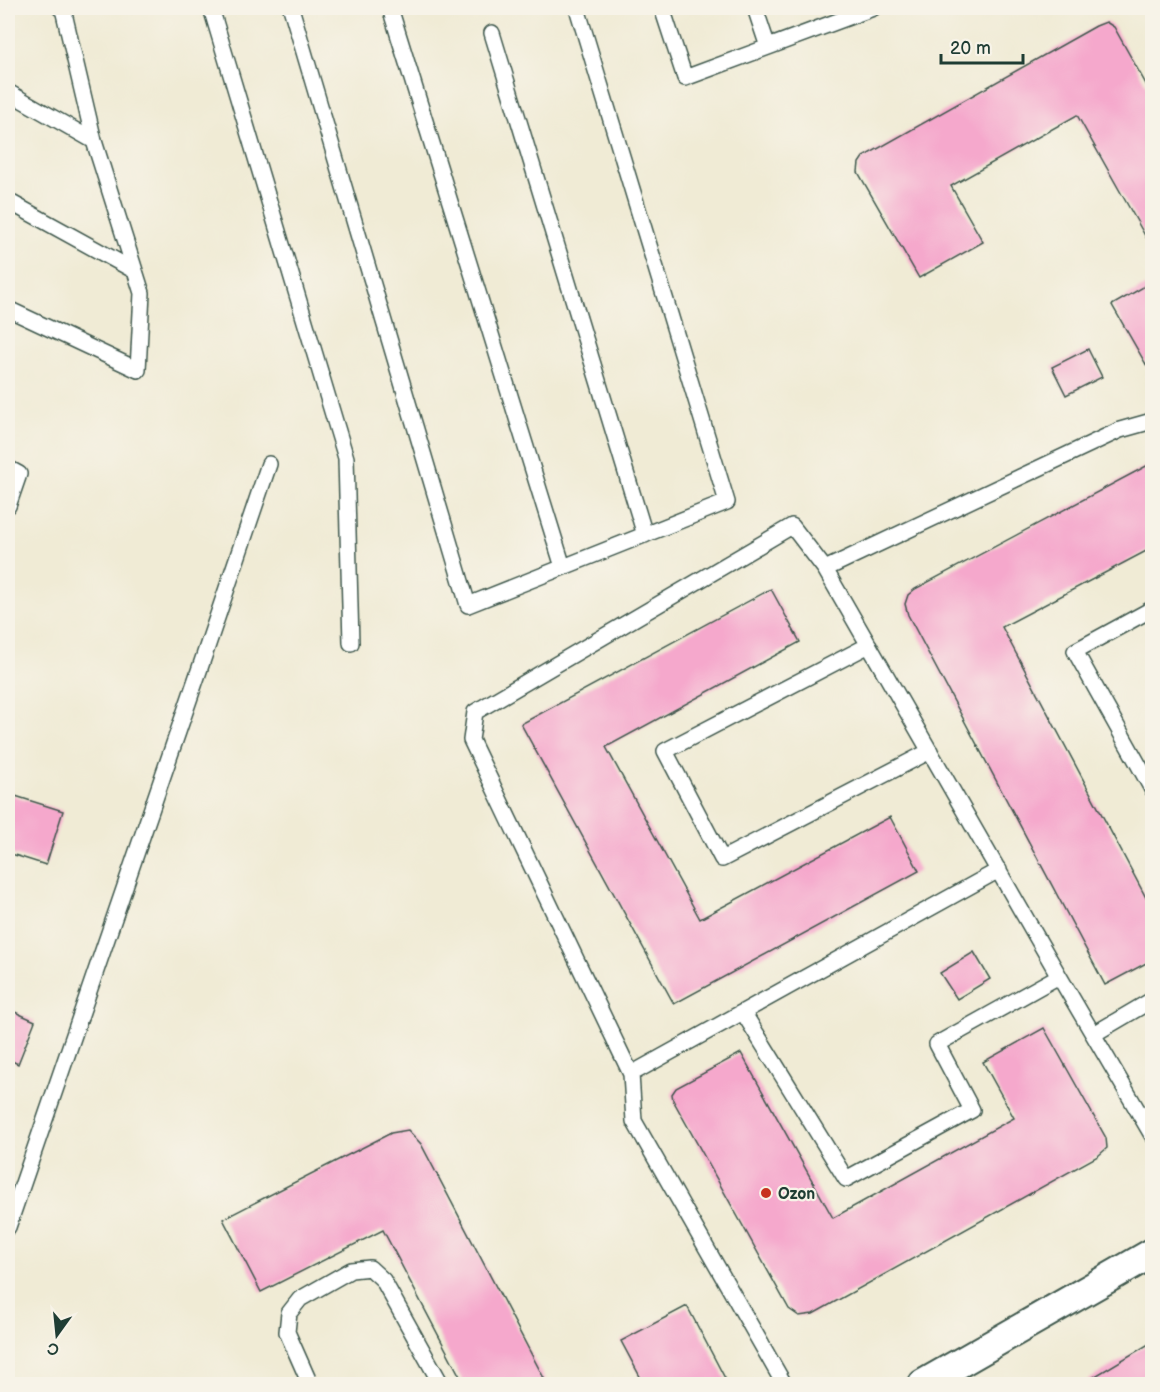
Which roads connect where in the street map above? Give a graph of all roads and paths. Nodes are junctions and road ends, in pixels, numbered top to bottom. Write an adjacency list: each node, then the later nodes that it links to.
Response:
1 (60, 8): 12 (lane)
2 (211, 8): 24 (lane)
3 (291, 8): 21 (lane)
4 (390, 8): 21 (lane)
5 (576, 8): 20 (lane)
6 (662, 8): 10 (lane)
7 (755, 8): 10 (lane)
8 (873, 8): 10 (lane)
9 (492, 33): 20 (lane)
10 (768, 47)
11 (8, 92): 12 (lane)
12 (94, 141): 14 (lane)
13 (8, 201): 14 (lane)
14 (135, 271): 15 (lane)
15 (8, 309)
16 (1152, 421): 22 (lane)
17 (268, 464): 35 (lane)
18 (8, 468): 19 (lane)
19 (8, 506)
20 (645, 535): 21 (lane)
21 (563, 567)
22 (825, 569): 25 (lane); 33 (lane)
23 (1152, 609): 27 (lane)
24 (351, 643)
25 (869, 645): 26 (lane); 26 (lane)
26 (930, 751): 28 (lane)
27 (1152, 789)
28 (999, 870): 29 (lane); 31 (lane)
29 (1059, 976): 31 (lane); 32 (lane)
30 (1152, 1000): 32 (lane)
31 (743, 1012): 33 (lane)
32 (1094, 1034): 34 (lane)
33 (631, 1074): 39 (lane)
34 (1152, 1136)
35 (8, 1227)
36 (1152, 1253): 40 (street)
37 (310, 1384): 38 (lane)
38 (441, 1384)
39 (784, 1384)
40 (923, 1384)

